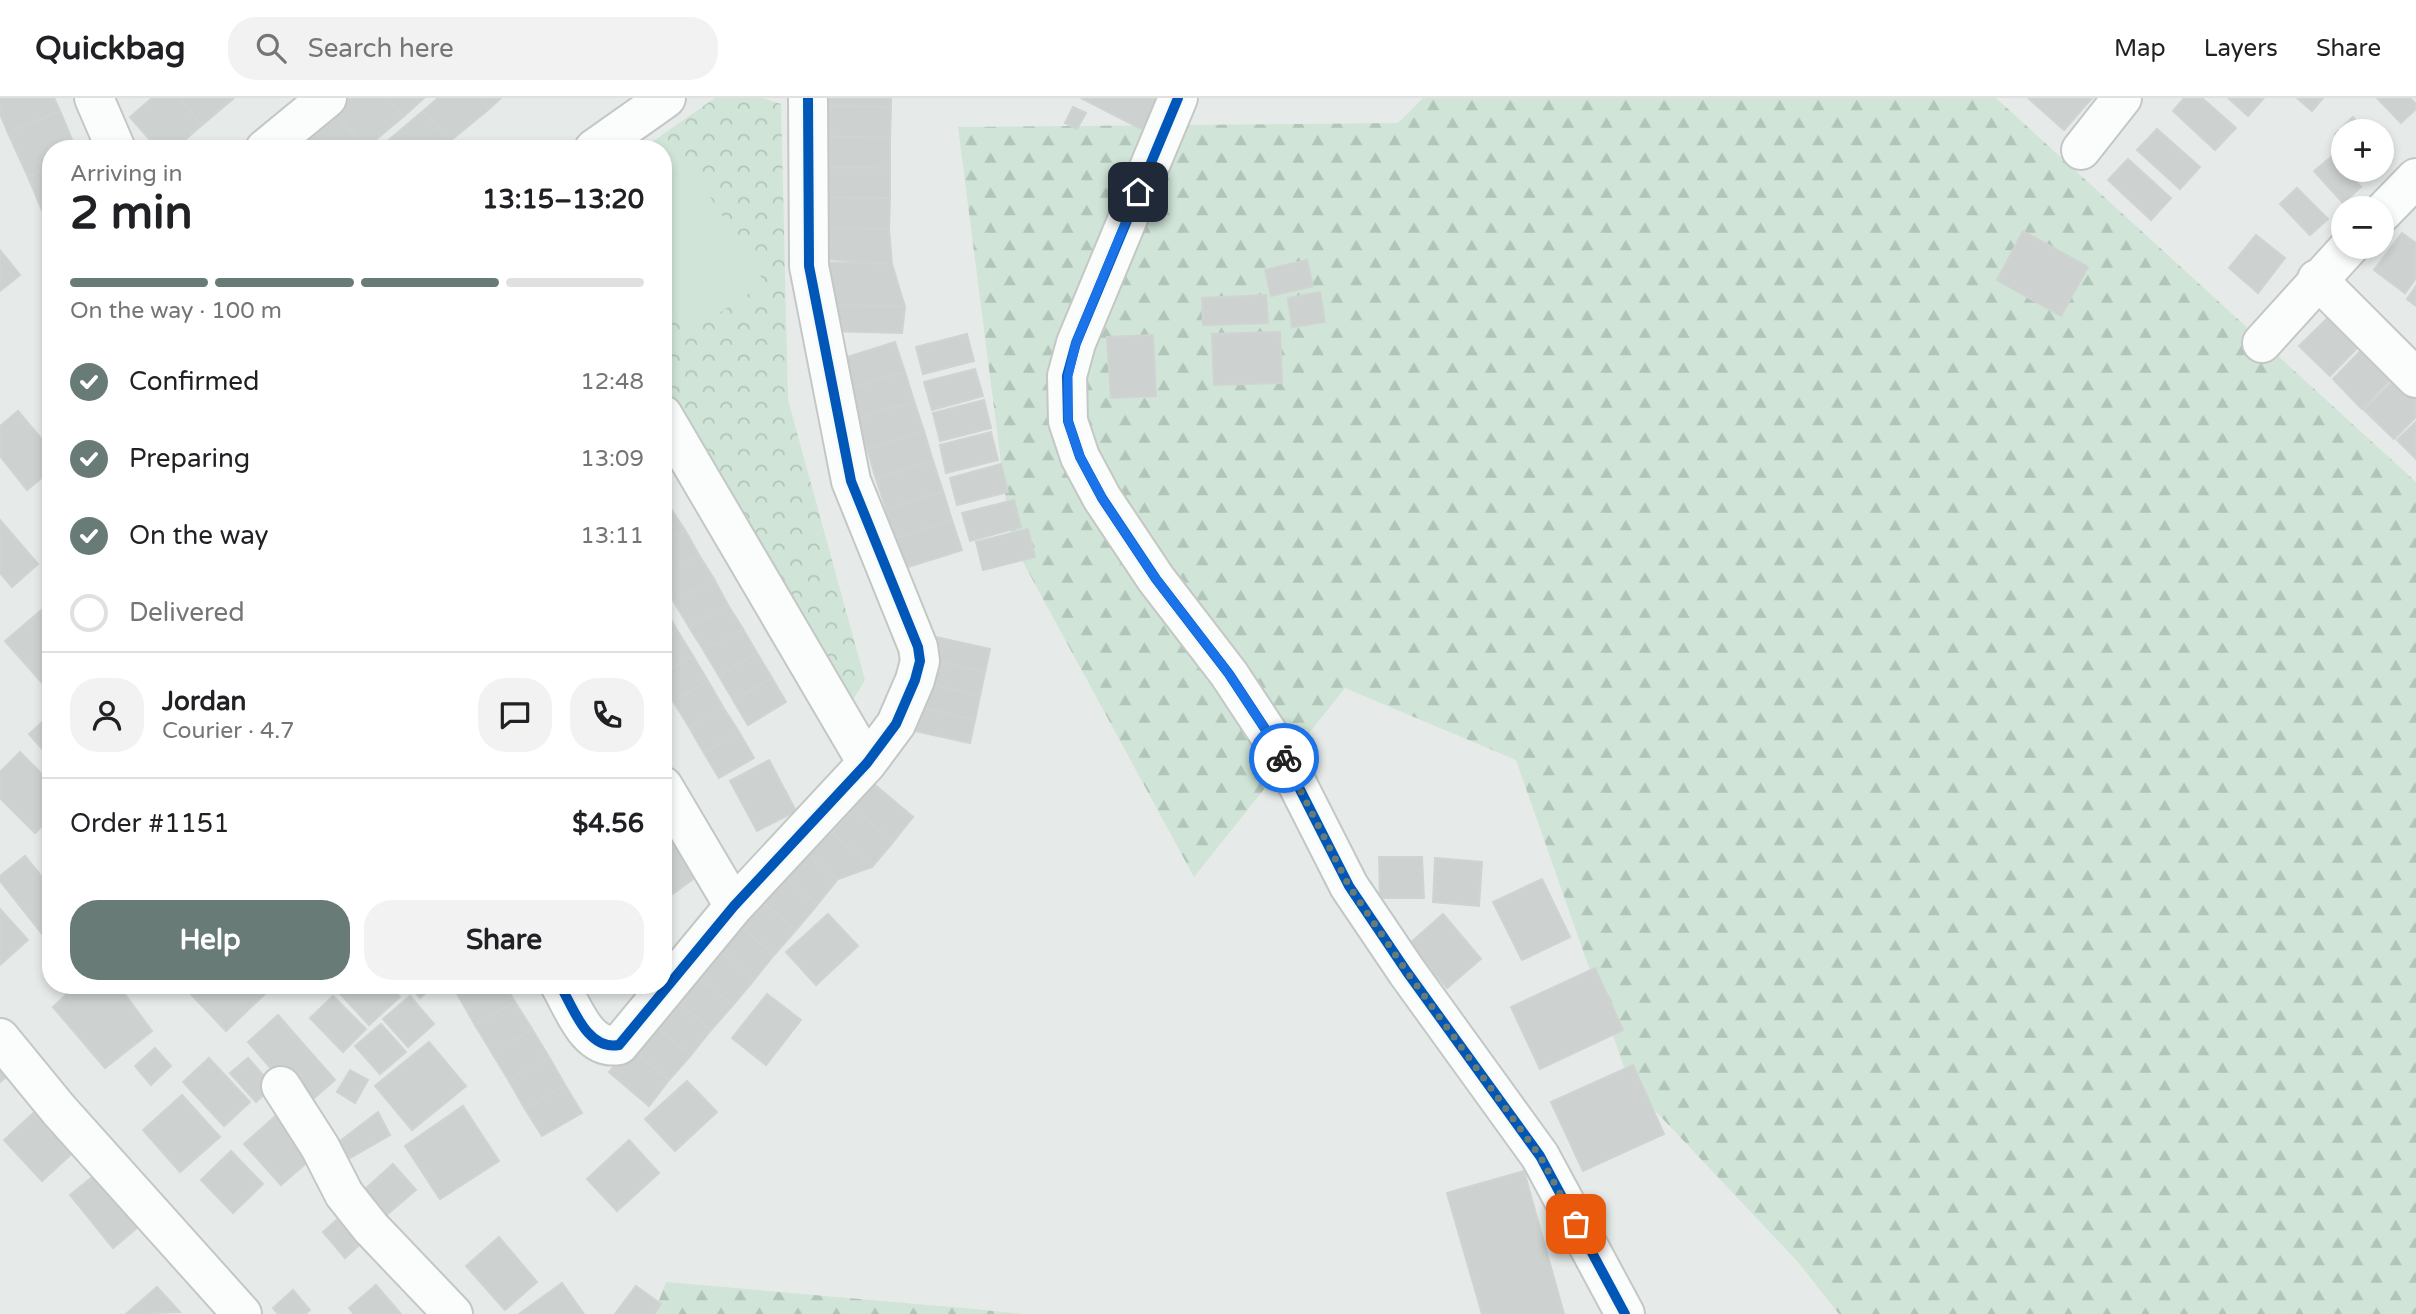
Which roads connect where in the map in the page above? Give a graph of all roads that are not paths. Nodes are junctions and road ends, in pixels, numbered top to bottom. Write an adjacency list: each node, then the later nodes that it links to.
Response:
1 (94, 98): 7 (street)
2 (327, 98): 8 (street)
3 (666, 98): 9 (street)
4 (808, 98): 18 (street)
5 (1178, 98): 28 (street)
6 (2122, 98): 10 (street)
7 (112, 140)
8 (276, 140)
9 (607, 140)
10 (2081, 150)
11 (2416, 178): 12 (street)
12 (2394, 201)
13 (2337, 259): 14 (street)
14 (2317, 279): 15 (street); 16 (street)
15 (2262, 343)
16 (2416, 377)
17 (672, 430): 18 (street)
18 (867, 763): 20 (street)
19 (672, 801): 20 (street)
20 (734, 906): 21 (street)
21 (672, 981)
22 (565, 994): 23 (street)
23 (661, 994)
24 (0, 1038): 26 (street)
25 (281, 1086): 27 (street)
26 (242, 1314)
27 (453, 1314)
28 (1625, 1314)

